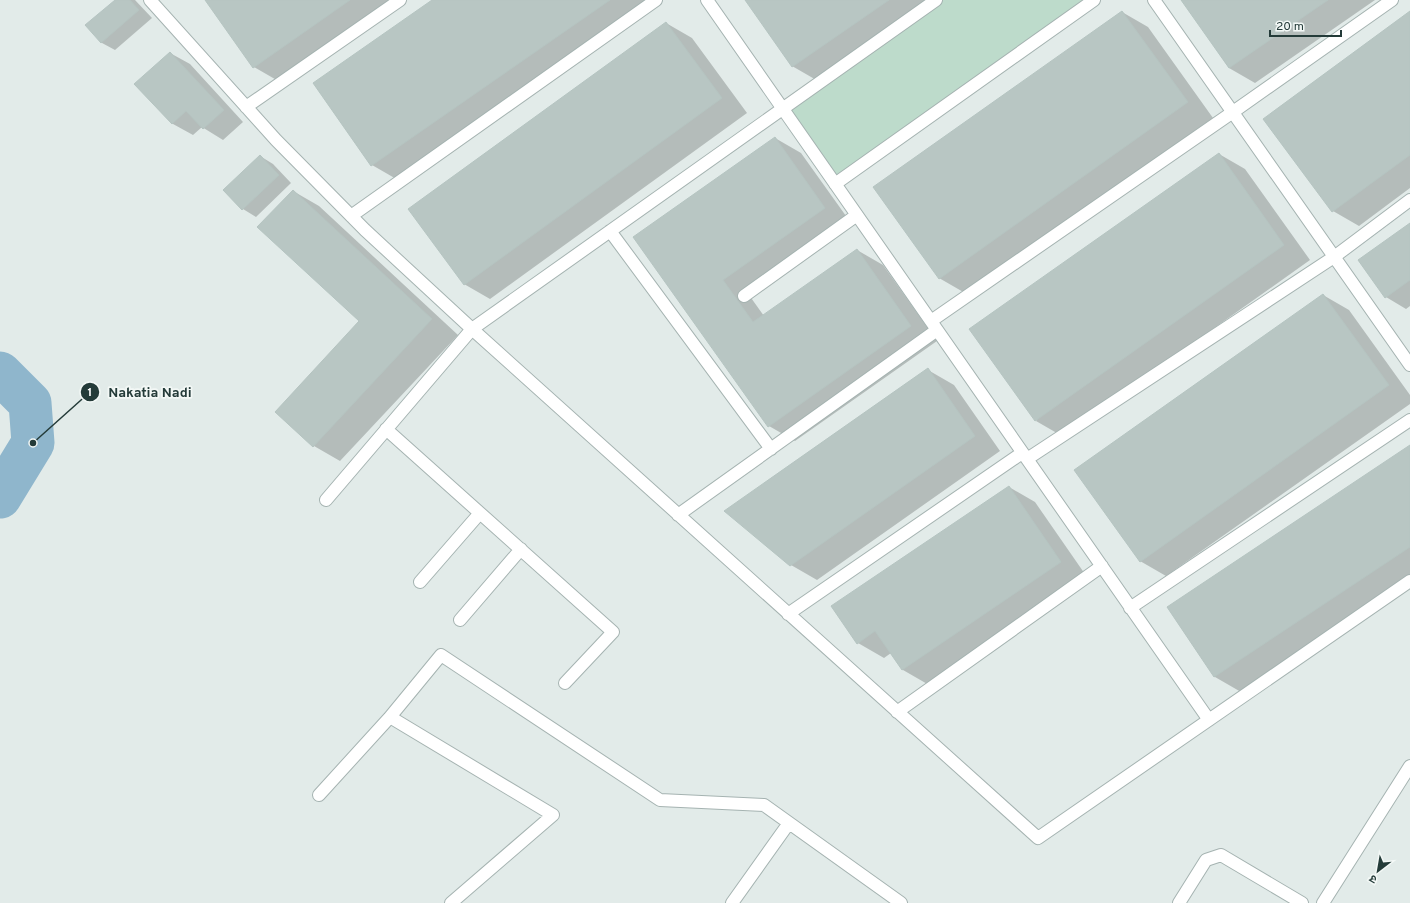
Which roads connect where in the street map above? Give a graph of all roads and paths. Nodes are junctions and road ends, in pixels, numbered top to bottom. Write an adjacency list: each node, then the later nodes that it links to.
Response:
1 (150, 0): 9 (street)
2 (400, 0): 9 (street)
3 (656, 0): 15 (street)
4 (706, 0): 10 (street)
5 (936, 0): 10 (street)
6 (1094, 0): 12 (street)
7 (1154, 0): 11 (street)
8 (1392, 0): 11 (street)
9 (246, 107): 15 (street)
10 (782, 108): 12 (street); 16 (street)
11 (1232, 112): 17 (street); 19 (street)
12 (835, 184): 14 (street)
13 (1410, 200): 17 (street)
14 (857, 215): 18 (street); 19 (street)
15 (351, 216): 20 (street)
16 (610, 231): 20 (street); 24 (street)
17 (1334, 256): 21 (street); 25 (street)
18 (744, 296)
19 (934, 326): 24 (street); 25 (street)
20 (472, 329): 23 (street); 28 (street)
21 (1410, 365)
22 (1410, 420): 33 (street)
23 (386, 429): 26 (street); 27 (street)
24 (771, 449): 28 (street)
25 (1025, 456): 30 (street); 34 (street)
26 (326, 500)
27 (480, 513): 29 (street); 32 (street)
28 (678, 515): 34 (street)
29 (521, 549): 35 (street); 36 (street)
30 (1102, 566): 33 (street); 37 (street)
31 (1410, 581): 39 (street)
32 (420, 582)
33 (1130, 608): 39 (street)
34 (788, 614): 37 (street)
35 (460, 620)
36 (565, 683)
37 (897, 712): 39 (street)
38 (390, 717): 41 (street); 42 (street); 43 (street)
39 (1209, 720)
40 (1410, 766): 48 (street)
41 (318, 795)
42 (789, 823): 44 (street); 45 (street)
43 (451, 903)
44 (732, 903)
45 (901, 903)
46 (1179, 903): 47 (street)
47 (1302, 903)
48 (1323, 903)

